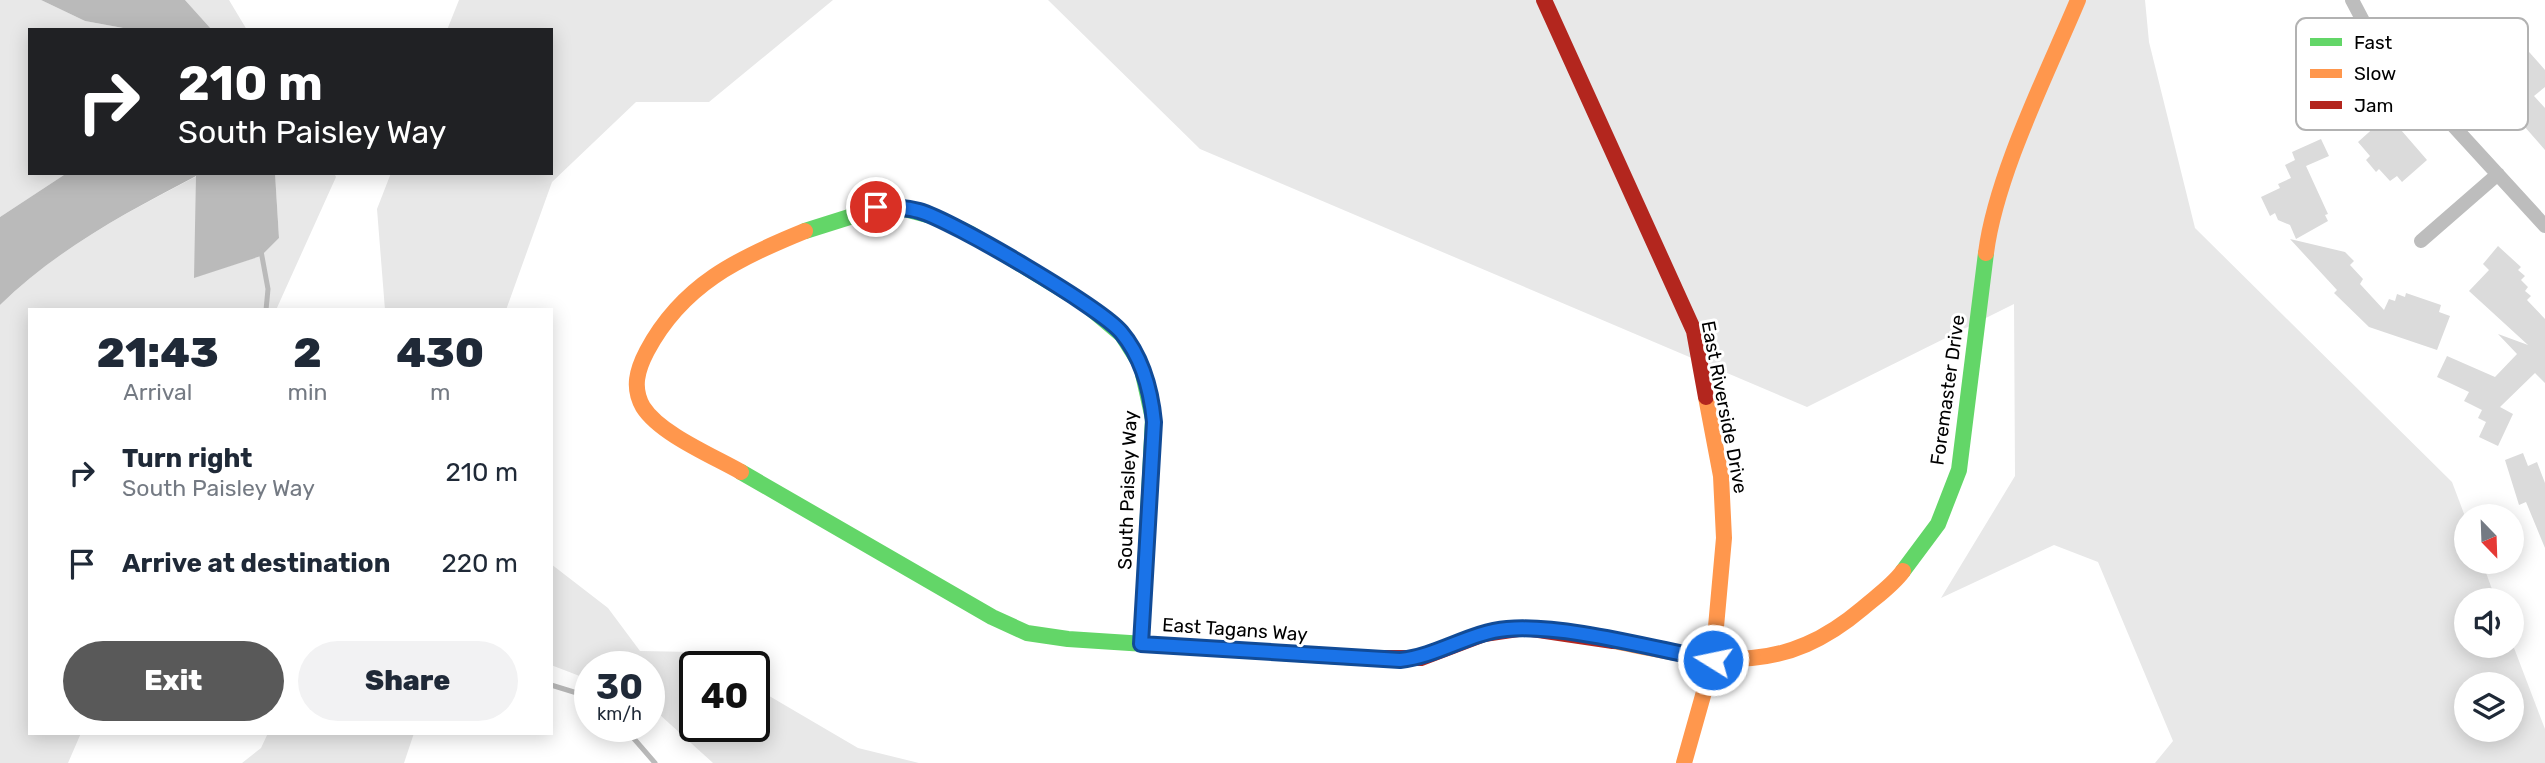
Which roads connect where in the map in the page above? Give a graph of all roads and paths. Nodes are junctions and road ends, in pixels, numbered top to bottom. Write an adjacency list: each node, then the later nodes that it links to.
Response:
1 (1544, 0): 11 (street, East Riverside Drive)
2 (2078, 0): 11 (street, Foremaster Drive)
3 (2352, 0): 4 (street)
4 (2362, 18)
5 (2458, 130): 6 (street)
6 (2498, 174): 7 (street); 8 (street)
7 (2545, 226)
8 (2421, 241)
9 (642, 406): 10 (street, East Tagans Way); 10 (street, South Paisley Way)
10 (1141, 644): 11 (street, East Tagans Way)
11 (1713, 660): 12 (street, East Riverside Drive)
12 (1684, 763)

